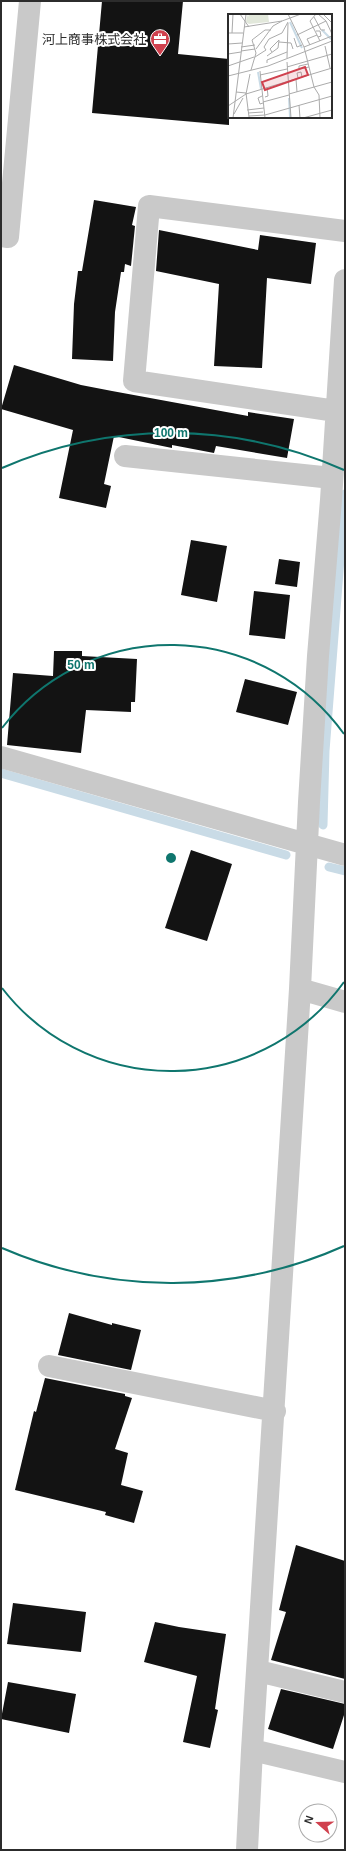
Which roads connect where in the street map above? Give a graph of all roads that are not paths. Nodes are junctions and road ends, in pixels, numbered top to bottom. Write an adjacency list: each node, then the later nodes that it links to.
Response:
1 (30, 1): 3 (street)
2 (345, 231): 5 (street)
3 (1, 236)
4 (345, 280): 5 (street)
5 (336, 411): 7 (street)
6 (125, 456): 7 (street)
7 (332, 478): 8 (street)
8 (338, 502): 10 (street)
9 (1, 757): 10 (street)
10 (307, 843): 11 (street); 12 (street)
11 (345, 855)
12 (300, 989): 13 (street); 15 (street)
13 (345, 1002)
14 (49, 1366): 15 (street)
15 (274, 1411): 16 (street)
16 (258, 1671): 17 (street); 18 (street)
17 (345, 1692)
18 (252, 1750): 19 (street); 20 (street)
19 (345, 1772)
20 (247, 1850)

